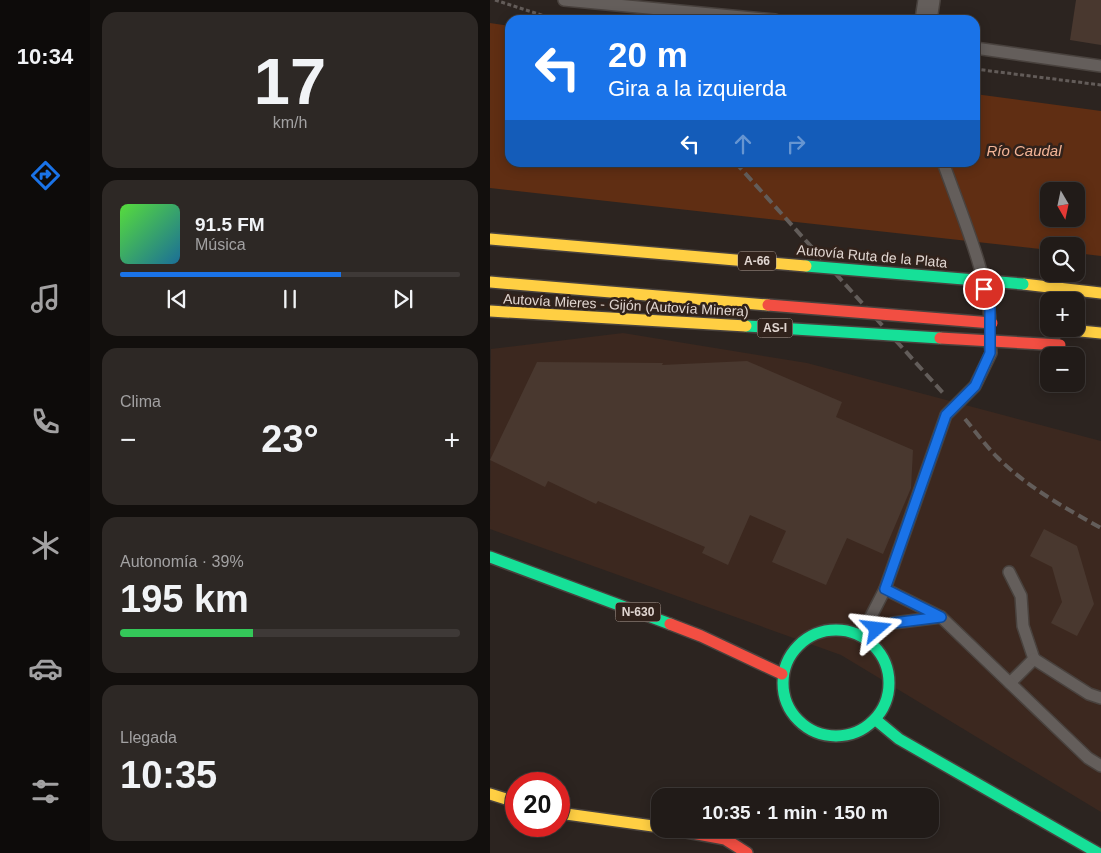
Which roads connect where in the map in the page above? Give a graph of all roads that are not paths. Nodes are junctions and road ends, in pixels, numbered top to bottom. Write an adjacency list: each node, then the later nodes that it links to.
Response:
1 (564, 0): 3 (lane)
2 (929, 0): 4 (street)
3 (722, 15)
4 (927, 15)
5 (980, 49): 6 (lane)
6 (1101, 66)
7 (945, 167): 18 (lane)
8 (490, 239): 10 (main road, Autovía Ruta de la Plata / A-66, bridge)
9 (490, 282): 12 (main road, bridge)
10 (1101, 293)
11 (490, 312): 15 (main road, Autovía Mieres - Gijón (Autovía Minera) / AS-I, bridge)
12 (1000, 323)
13 (1085, 331): 14 (main road)
14 (1101, 333)
15 (1064, 346)
16 (490, 557): 22 (main road, N-630)
17 (1009, 572): 21 (lane)
18 (885, 589): 19 (lane); 20 (lane)
19 (941, 617): 20 (lane); 23 (lane)
20 (861, 636): 22 (main road); 25 (main road)
21 (1034, 659): 23 (lane); 24 (lane)
22 (782, 674): 25 (main road)
23 (1010, 683): 26 (lane)
24 (1101, 698)
25 (876, 720): 33 (main road)
26 (1101, 766)
27 (490, 794): 28 (main road)
28 (505, 799)
29 (570, 815): 30 (main road)
30 (651, 826)
31 (720, 838): 32 (main road)
32 (747, 853)
33 (1098, 853)

